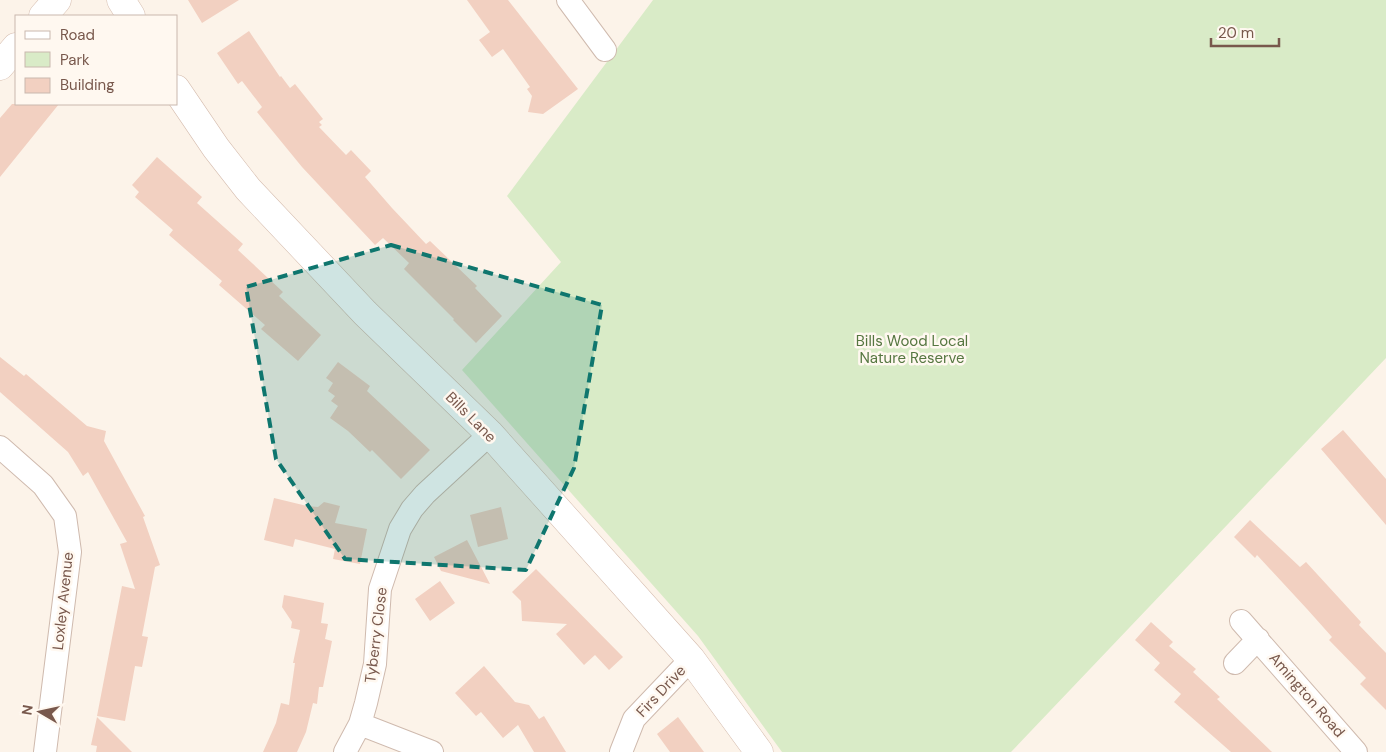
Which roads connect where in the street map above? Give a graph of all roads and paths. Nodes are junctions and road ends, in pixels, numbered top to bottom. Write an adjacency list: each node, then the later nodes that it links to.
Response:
1 (57, 0): 4 (street)
2 (121, 0): 5 (street)
3 (568, 0): 7 (street)
4 (44, 15)
5 (130, 15)
6 (15, 49): 8 (street)
7 (605, 50)
8 (0, 66)
9 (178, 92): 10 (street, Bills Lane)
10 (490, 434): 14 (street, Bills Lane); 16 (street, Tyberry Close)
11 (0, 447): 17 (street, Loxley Avenue)
12 (1241, 621): 13 (street, Amington Road)
13 (1258, 639): 15 (street, Amington Road); 22 (street, Amington Road)
14 (691, 659): 20 (street, Firs Drive); 21 (street, Bills Lane)
15 (1235, 663)
16 (360, 724): 18 (street, Tyberry Close); 19 (street)
17 (45, 752)
18 (345, 752)
19 (432, 752)
20 (621, 752)
21 (760, 752)
22 (1356, 752)

